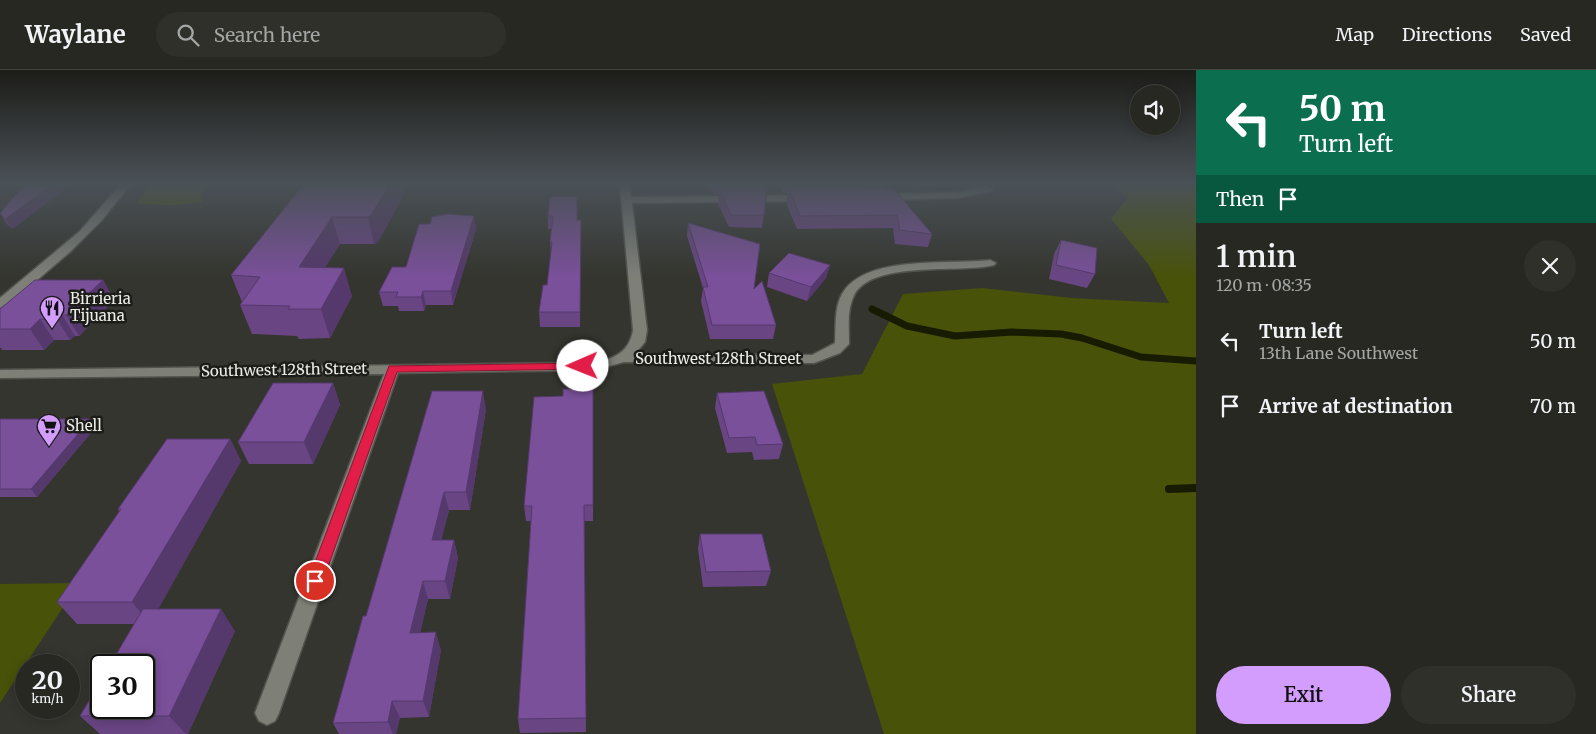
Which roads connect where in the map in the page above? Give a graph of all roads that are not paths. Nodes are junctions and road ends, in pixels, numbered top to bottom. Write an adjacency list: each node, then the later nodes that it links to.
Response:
1 (101, 215): 4 (street)
2 (628, 215): 5 (street)
3 (990, 263): 5 (street, Southwest 128th Street)
4 (0, 304)
5 (624, 358): 6 (street, Southwest 128th Street)
6 (393, 369): 7 (street, Southwest 128th Street); 8 (street)
7 (0, 374)
8 (267, 713)

